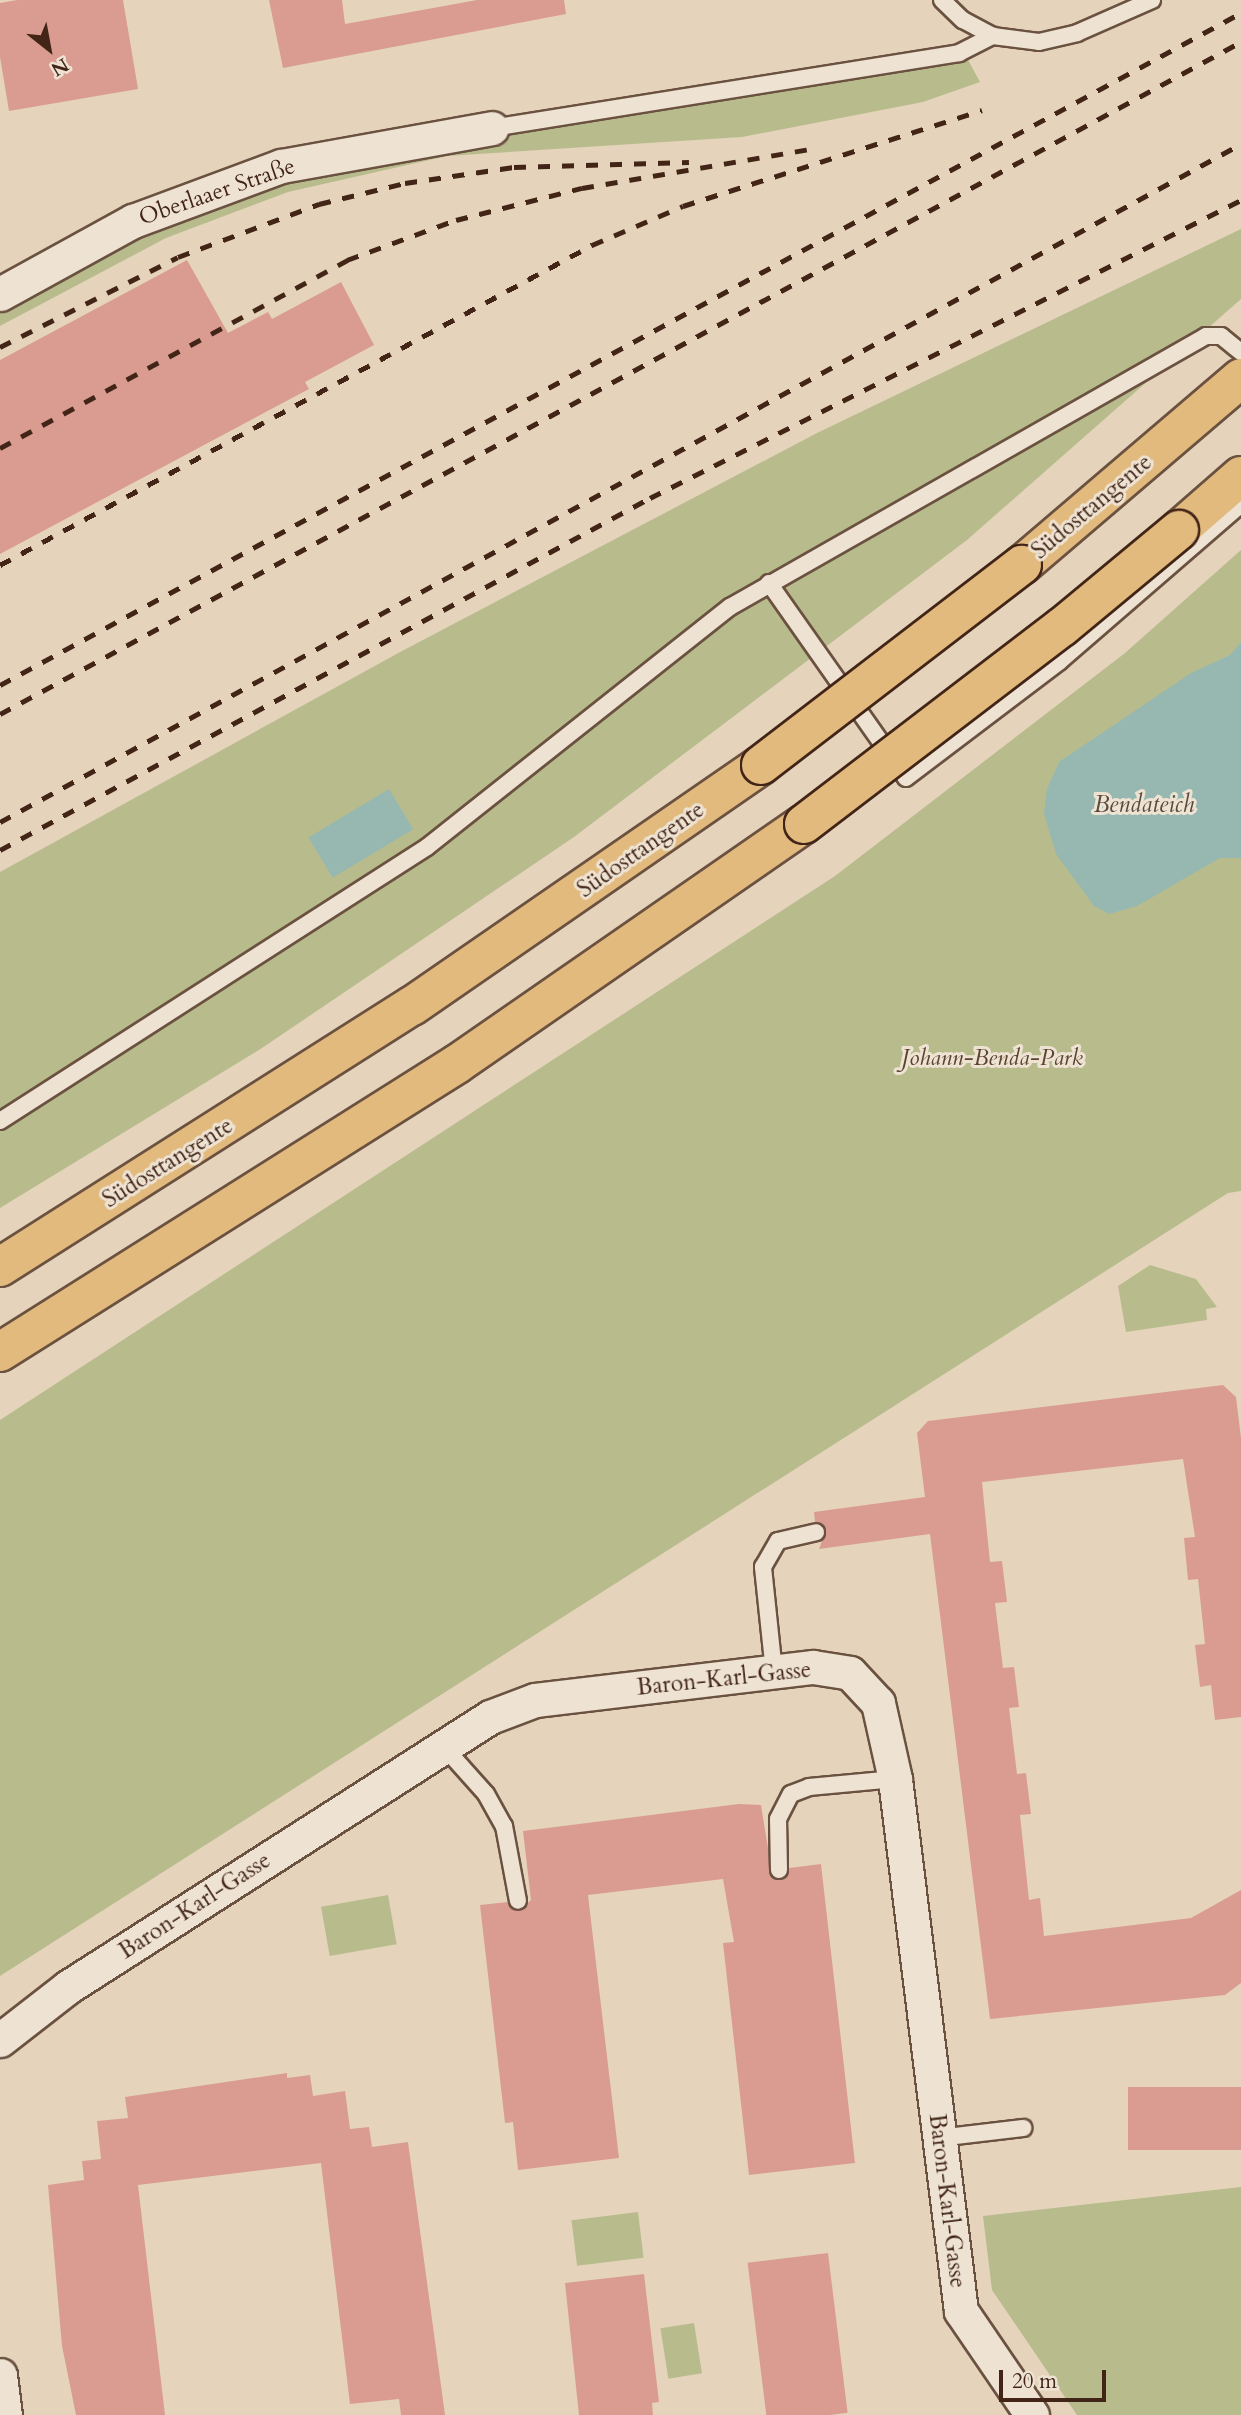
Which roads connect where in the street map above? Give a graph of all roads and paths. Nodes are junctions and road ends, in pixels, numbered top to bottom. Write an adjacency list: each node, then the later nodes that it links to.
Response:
1 (942, 0): 3 (lane)
2 (1152, 0): 3 (lane)
3 (992, 36): 4 (lane)
4 (492, 128): 5 (street, Oberlaaer Straße)
5 (0, 294)
6 (1241, 352): 10 (lane)
7 (1241, 378): 12 (highway, Südosttangente, bridge)
8 (1241, 476): 13 (highway, bridge)
9 (1241, 504): 10 (lane)
10 (769, 583): 11 (lane)
11 (0, 1121)
12 (0, 1267)
13 (0, 1352)
14 (816, 1532): 15 (lane)
15 (774, 1672): 16 (street, Baron-Karl-Gasse); 17 (street, Baron-Karl-Gasse)
16 (444, 1747): 19 (lane); 20 (street, Baron-Karl-Gasse)
17 (895, 1779): 18 (lane); 22 (street, Baron-Karl-Gasse)
18 (779, 1870)
19 (518, 1901)
20 (0, 2039)
21 (1023, 2128): 22 (lane)
22 (937, 2138): 25 (street, Baron-Karl-Gasse)
23 (0, 2375): 24 (street)
24 (5, 2415)
25 (1032, 2415)

